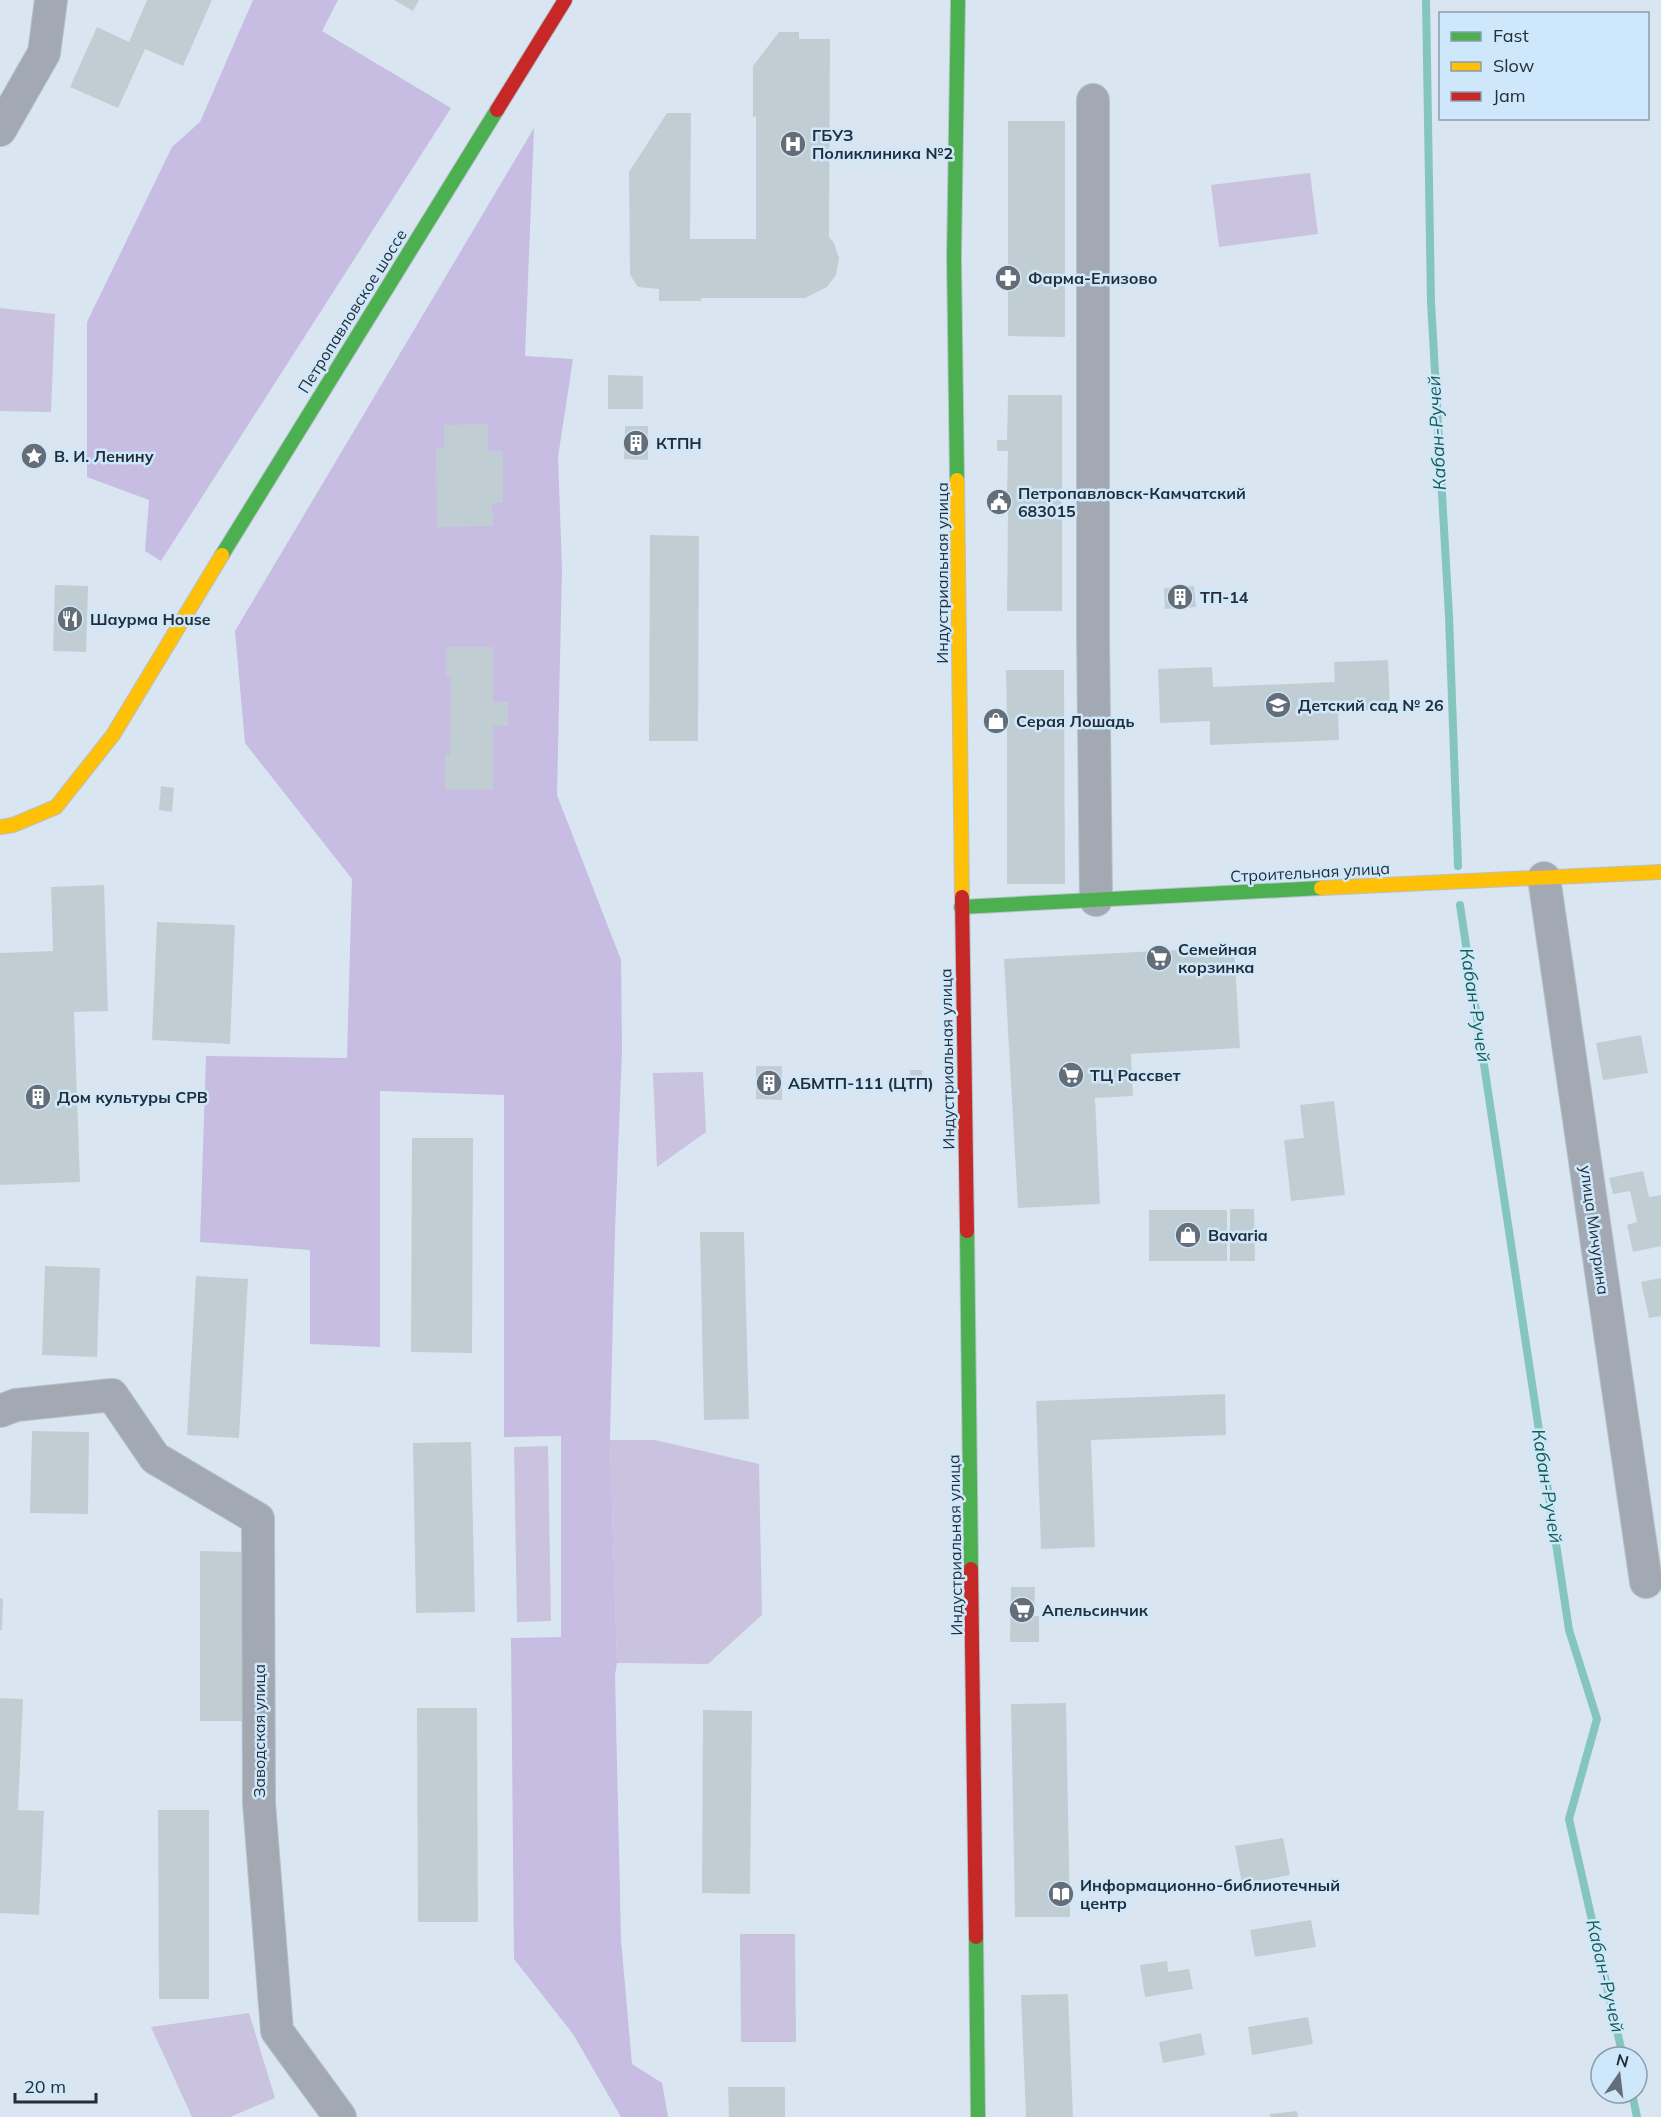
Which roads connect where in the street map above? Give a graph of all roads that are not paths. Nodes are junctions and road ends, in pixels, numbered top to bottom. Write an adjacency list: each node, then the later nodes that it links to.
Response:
1 (51, 0): 5 (street)
2 (565, 0): 6 (street, Петропавловское шоссе)
3 (958, 0): 10 (street, Индустриальная улица)
4 (1093, 100): 9 (street)
5 (0, 130)
6 (0, 827)
7 (1661, 872): 8 (street, Строительная улица)
8 (1544, 878): 9 (street, Строительная улица); 12 (street, улица Мичурина)
9 (1096, 900): 10 (street, Строительная улица)
10 (961, 907): 14 (street, Индустриальная улица)
11 (0, 1410): 13 (street, Заводская улица)
12 (1646, 1582)
13 (340, 2117)
14 (978, 2117)

